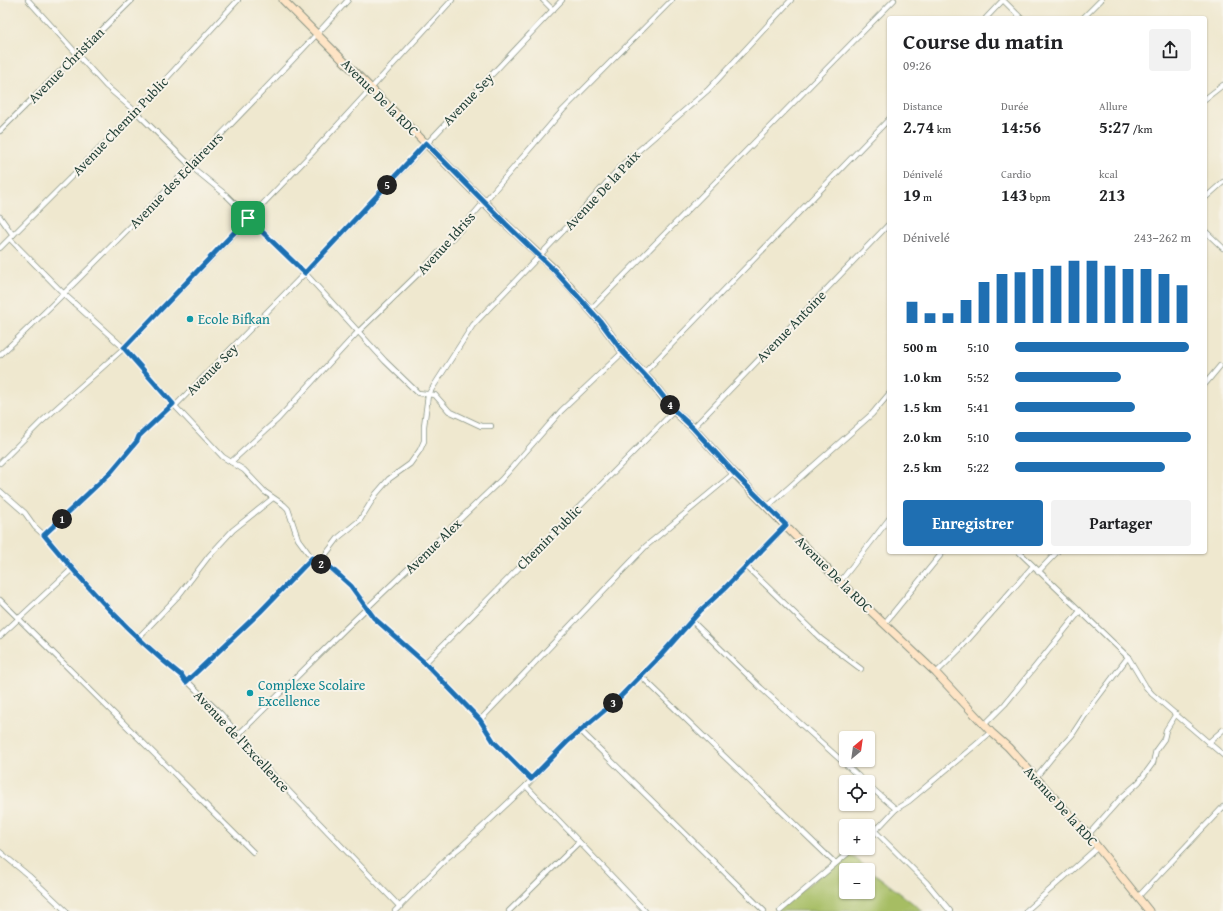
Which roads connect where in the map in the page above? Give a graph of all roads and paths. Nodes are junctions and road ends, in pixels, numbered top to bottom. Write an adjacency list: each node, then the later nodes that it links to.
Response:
1 (28, 0): 19 (street)
2 (132, 0): 19 (street, Avenue Christian)
3 (238, 0): 23 (street, Avenue Chemin Public)
4 (283, 0): 18 (street, Avenue De la RDC)
5 (348, 0): 18 (street, Avenue des Eclaireurs)
6 (452, 0): 21 (street)
7 (543, 0): 14 (street)
8 (562, 0): 14 (street, Avenue Sey)
9 (672, 0): 30 (street, Avenue Idriss)
10 (790, 0): 38 (street, Avenue De la Paix)
11 (894, 0): 41 (street)
12 (1003, 0): 15 (street); 16 (street)
13 (1101, 0): 17 (street)
14 (553, 10): 26 (street, Avenue Sey)
15 (988, 16)
16 (1019, 16)
17 (1085, 16)
18 (317, 34): 21 (street, Avenue De la RDC); 27 (street, Avenue des Eclaireurs)
19 (77, 54): 23 (street); 25 (street, Avenue Christian)
20 (1223, 85): 22 (street)
21 (371, 88): 26 (street, Avenue De la RDC); 32 (street)
22 (1207, 97)
23 (136, 112): 27 (street); 35 (street, Avenue Chemin Public)
24 (887, 121): 47 (street)
25 (0, 131)
26 (426, 143): 30 (street, Avenue De la RDC); 39 (street, Avenue Sey)
27 (191, 165): 32 (street); 40 (street, Avenue des Eclaireurs)
28 (1223, 182): 29 (street)
29 (1207, 196)
30 (483, 201): 38 (street, Avenue De la RDC); 42 (street, Avenue Idriss)
31 (0, 217): 35 (street)
32 (248, 218): 39 (street); 43 (street)
33 (887, 226): 54 (street, Avenue Antoine)
34 (1207, 232): 37 (street)
35 (12, 237): 36 (street, Avenue Chemin Public); 40 (street)
36 (0, 248)
37 (1223, 248)
38 (540, 256): 41 (street, Avenue De la RDC); 49 (street, Avenue De la Paix)
39 (305, 273): 42 (street); 51 (street, Avenue Sey)
40 (64, 294): 43 (street); 45 (street, Avenue des Eclaireurs)
41 (590, 310): 44 (street, Avenue De la RDC)
42 (359, 331): 49 (street); 55 (street, Avenue Idriss)
43 (124, 348): 51 (street); 56 (street)
44 (623, 352): 47 (street, Avenue De la RDC); 75 (street, Avenue Alex)
45 (0, 355)
46 (1220, 366): 48 (street)
47 (643, 374): 52 (street, Avenue De la RDC)
48 (1207, 382)
49 (428, 395): 53 (street); 68 (street)
50 (887, 396): 60 (street)
51 (174, 405): 55 (street); 63 (street, Avenue Sey)
52 (674, 410): 54 (street, Avenue De la RDC); 83 (street, Chemin Public)
53 (491, 426)
54 (693, 428): 57 (street, Avenue De la RDC)
55 (231, 462): 59 (street)
56 (0, 463)
57 (734, 473): 60 (street, Avenue De la RDC); 89 (street)
58 (0, 492): 63 (street, Avenue de l'Excellence)
59 (273, 498): 67 (street); 81 (street)
60 (768, 506): 62 (street, Avenue De la RDC)
61 (887, 522): 73 (street)
62 (786, 525): 69 (street); 73 (street, Avenue De la RDC)
63 (44, 535): 71 (street, Avenue de l'Excellence)
64 (941, 554): 79 (street)
65 (1021, 554): 70 (street)
66 (1055, 554): 72 (street)
67 (312, 558): 68 (street); 87 (street)
68 (325, 564): 75 (street)
69 (746, 566): 78 (street); 84 (street)
70 (1033, 566): 72 (street); 85 (street)
71 (72, 569): 77 (street); 81 (street, Avenue de l'Excellence)
72 (1038, 572): 76 (street)
73 (840, 582): 79 (street, Avenue De la RDC)
74 (0, 600): 77 (street)
75 (368, 609): 83 (street); 94 (street, Avenue Alex)
76 (1080, 611): 82 (street); 90 (street)
77 (19, 620): 80 (street); 109 (street)
78 (692, 621): 86 (street); 97 (street)
79 (884, 624): 85 (street, Avenue De la RDC)
80 (0, 636)
81 (138, 638): 87 (street, Avenue de l'Excellence)
82 (1128, 657): 88 (street); 98 (street)
83 (425, 663): 89 (street)
84 (861, 669)
85 (936, 673): 90 (street, Avenue De la RDC)
86 (640, 675): 91 (street); 113 (street)
87 (186, 682): 94 (street, Avenue de l'Excellence)
88 (1176, 714): 95 (street); 106 (street)
89 (480, 720): 99 (street)
90 (985, 724): 93 (street, Avenue De la RDC)
91 (581, 730): 99 (street); 120 (street)
92 (1223, 730): 95 (street)
93 (991, 732): 98 (street, Avenue De la RDC); 103 (street)
94 (238, 735): 115 (street, Avenue de l'Excellence)
95 (1208, 743): 96 (street)
96 (1223, 755)
97 (857, 775)
98 (1036, 777): 106 (street, Avenue De la RDC)
99 (531, 779): 100 (street)
100 (526, 786): 107 (street); 115 (street)
101 (875, 791): 103 (street)
102 (1223, 807): 114 (street)
103 (896, 809): 104 (street)
104 (875, 829)
105 (875, 831): 122 (street)
106 (1088, 835): 108 (street, Avenue De la RDC)
107 (579, 842): 118 (street); 119 (street)
108 (1098, 847): 114 (street, Avenue De la RDC); 123 (street)
109 (253, 852)
110 (2, 853): 112 (street); 116 (street)
111 (845, 855): 113 (street)
112 (0, 859)
113 (835, 863): 121 (street)
114 (1138, 897): 124 (street, Avenue De la RDC)
115 (400, 907): 117 (street)
116 (66, 911)
117 (395, 911)
118 (510, 911)
119 (645, 911)
120 (764, 911)
121 (780, 911)
122 (950, 911)
123 (1026, 911)
124 (1149, 911)

